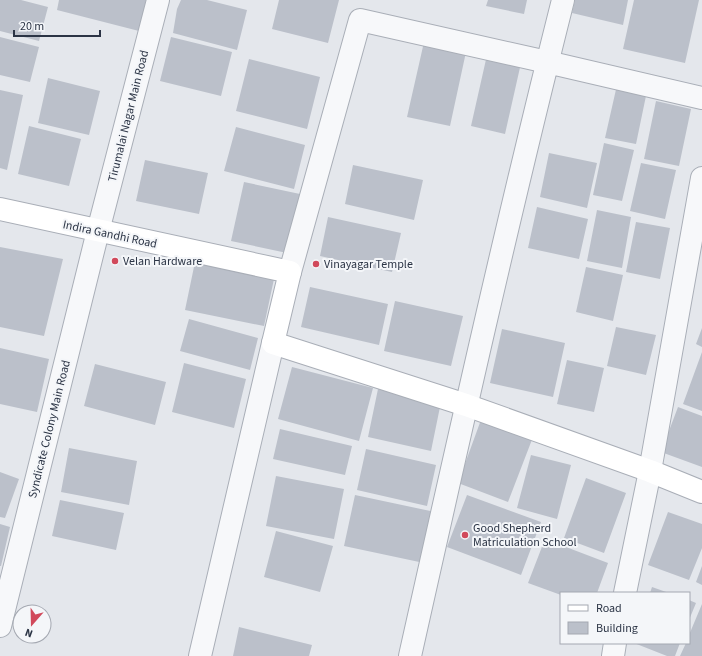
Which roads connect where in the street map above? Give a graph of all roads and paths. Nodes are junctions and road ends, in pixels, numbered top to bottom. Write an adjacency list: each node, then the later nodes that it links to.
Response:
1 (158, 0): 7 (street, Tirumalai Nagar Main Road)
2 (563, 0): 3 (street)
3 (547, 62): 4 (street); 8 (street); 10 (street)
4 (702, 98)
5 (702, 178): 11 (street)
6 (0, 209): 7 (street, Indira Gandhi Road)
7 (98, 231): 8 (street, Indira Gandhi Road); 14 (street, Syndicate Colony Main Road)
8 (290, 272): 9 (street)
9 (273, 343): 10 (street); 16 (street)
10 (466, 405): 11 (street); 17 (street)
11 (650, 471): 12 (street); 13 (street)
12 (702, 492)
13 (625, 592)
14 (0, 626)
15 (615, 644): 18 (street)
16 (200, 656)
17 (410, 656)
18 (613, 656)

